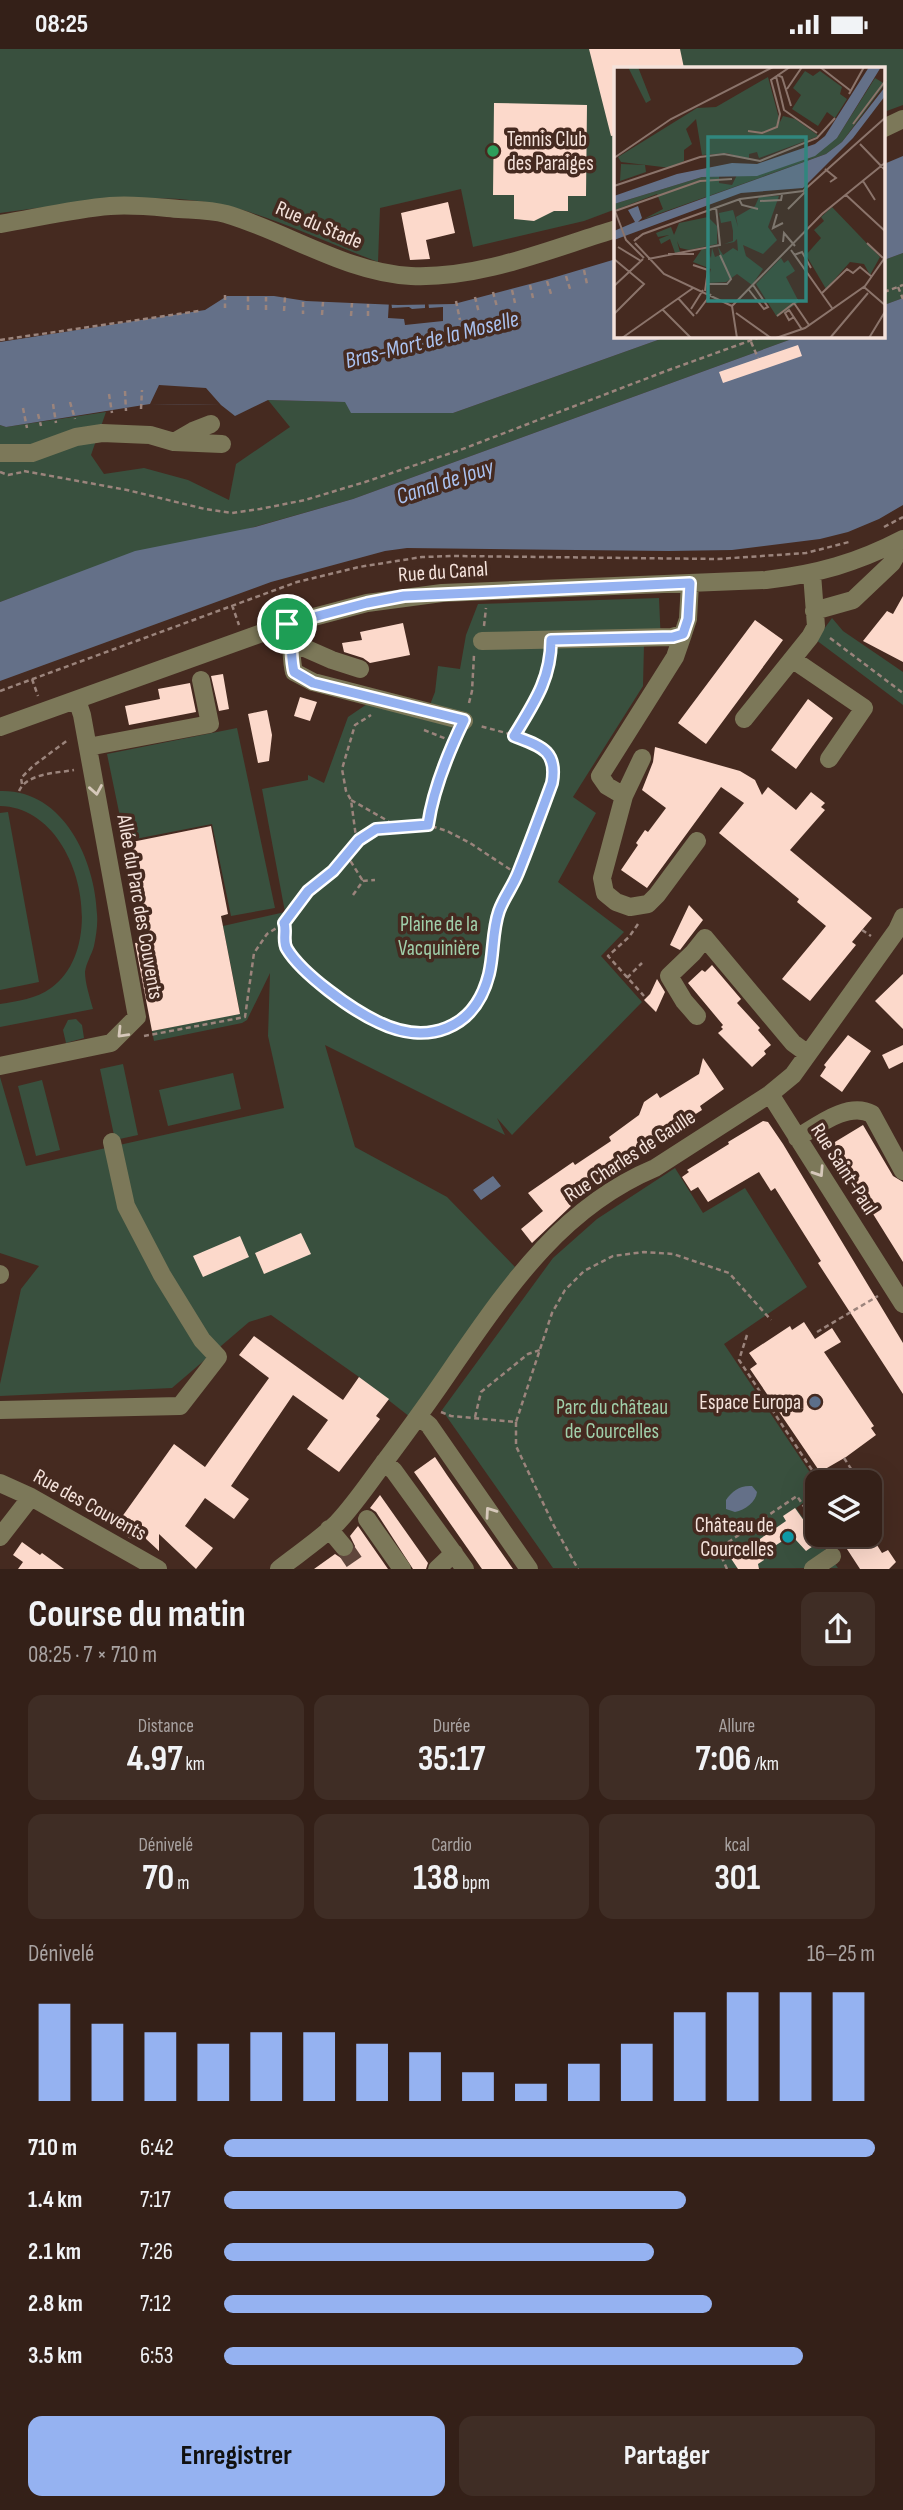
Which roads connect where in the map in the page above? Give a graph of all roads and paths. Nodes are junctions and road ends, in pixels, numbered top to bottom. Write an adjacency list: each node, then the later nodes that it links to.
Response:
1 (903, 119): 2 (street)
2 (886, 127)
3 (0, 224): 4 (street, Rue du Stade)
4 (614, 230)
5 (583, 270): 8 (path)
6 (566, 275): 12 (path)
7 (547, 281): 16 (path)
8 (587, 284)
9 (530, 285): 22 (path)
10 (903, 285): 11 (path)
11 (898, 287): 14 (path); 23 (path)
12 (570, 289)
13 (512, 290): 28 (path)
14 (886, 291)
15 (493, 292): 30 (path)
16 (551, 294)
17 (225, 295): 31 (path)
18 (248, 296): 32 (path)
19 (266, 297): 33 (path)
20 (285, 297): 35 (path)
21 (475, 297): 36 (path)
22 (533, 298)
23 (903, 299)
24 (456, 301): 41 (path)
25 (303, 302): 37 (path)
26 (323, 302): 38 (path)
27 (352, 303): 39 (path)
28 (515, 303)
29 (368, 304): 40 (path)
30 (497, 307)
31 (225, 308)
32 (247, 310)
33 (266, 310)
34 (199, 311): 43 (path)
35 (284, 311)
36 (479, 313)
37 (303, 314)
38 (322, 315)
39 (351, 316)
40 (368, 316)
41 (460, 320)
42 (757, 338): 44 (path)
43 (0, 340)
44 (751, 340): 45 (path); 66 (path)
45 (758, 358)
46 (142, 390): 52 (path)
47 (125, 391): 53 (path)
48 (109, 394): 54 (path)
49 (70, 402): 56 (path)
50 (53, 404): 57 (path)
51 (23, 408): 60 (path)
52 (141, 409)
53 (126, 411)
54 (112, 413)
55 (38, 414): 59 (path)
56 (75, 419)
57 (56, 423)
58 (211, 424): 61 (street)
59 (41, 426)
60 (27, 428)
61 (174, 442): 62 (street); 63 (street)
62 (222, 444)
63 (0, 453)
64 (15, 469): 66 (path)
65 (0, 472): 66 (path)
66 (26, 472)
67 (903, 541): 68 (street, Rue du Canal); 70 (street)
68 (812, 574): 69 (street, Rue du Canal); 70 (street)
69 (690, 583): 71 (street, Rue du Canal); 72 (street)
70 (815, 618): 75 (street); 78 (path)
71 (289, 633): 76 (street); 79 (street, Rue du Canal); 82 (street)
72 (683, 634): 73 (street); 92 (street)
73 (551, 640): 74 (street); 85 (path)
74 (482, 641)
75 (792, 659): 81 (street); 89 (street)
76 (360, 669)
77 (201, 680): 87 (street)
78 (903, 693)
79 (77, 700): 83 (street, Rue du Canal); 87 (street, Allée du Parc des Couvents)
80 (377, 714): 93 (path)
81 (744, 719)
82 (464, 720): 85 (path); 86 (path)
83 (0, 727)
84 (424, 730): 86 (path)
85 (514, 736): 99 (path)
86 (453, 742): 94 (path)
87 (88, 748): 90 (path); 90 (path); 112 (street, Allée du Parc des Couvents, one-way to 112)
88 (642, 758): 92 (street)
89 (830, 759)
90 (22, 784): 91 (path)
91 (19, 791)
92 (624, 796): 103 (street)
93 (351, 800): 95 (path); 96 (path)
94 (428, 825): 95 (path); 99 (path)
95 (391, 826): 96 (path)
96 (359, 840): 98 (path)
97 (697, 842): 103 (street)
98 (346, 854): 101 (path); 104 (path)
99 (518, 874): 104 (path)
100 (375, 880): 101 (path)
101 (363, 881): 102 (path)
102 (353, 895)
103 (638, 907): 109 (path)
104 (284, 923): 112 (path)
105 (901, 927): 113 (street, Rue Charles de Gaulle)
106 (862, 930): 107 (path)
107 (874, 938)
108 (642, 963): 109 (path)
109 (627, 978): 110 (path)
110 (644, 996)
111 (697, 1016): 113 (street)
112 (113, 1041): 114 (street)
113 (808, 1054): 115 (street, Rue Charles de Gaulle)
114 (0, 1066)
115 (770, 1094): 116 (street, Rue Saint-Paul); 127 (street, Rue Charles de Gaulle)
116 (797, 1138): 118 (street); 119 (street, Rue Saint-Paul, one-way to 119)
117 (112, 1142): 125 (street)
118 (903, 1171)
119 (892, 1287): 120 (street, Rue Saint-Paul); 122 (path)
120 (903, 1304)
121 (771, 1320): 124 (path)
122 (817, 1332)
123 (747, 1335): 132 (path)
124 (540, 1350): 128 (path); 129 (path)
125 (0, 1410)
126 (451, 1416): 128 (path)
127 (419, 1417): 131 (street, Rue Charles de Gaulle); 148 (street, one-way to 127)
128 (475, 1417): 129 (path)
129 (516, 1422): 149 (path)
130 (844, 1458): 133 (path)
131 (384, 1462): 138 (street, Rue Charles de Gaulle); 141 (street)
132 (812, 1470)
133 (851, 1470)
134 (0, 1483): 135 (street, Rue des Couvents)
135 (31, 1497): 139 (street); 143 (street, Rue des Couvents)
136 (804, 1507): 150 (path)
137 (367, 1519): 145 (street)
138 (329, 1529): 140 (street); 144 (street, Rue Charles de Gaulle)
139 (0, 1537)
140 (344, 1547)
141 (454, 1553): 146 (street); 147 (street)
142 (832, 1556): 151 (street)
143 (158, 1569)
144 (279, 1569)
145 (402, 1569)
146 (436, 1569)
147 (465, 1569)
148 (529, 1569)
149 (578, 1569)
150 (727, 1569)
151 (814, 1569)

